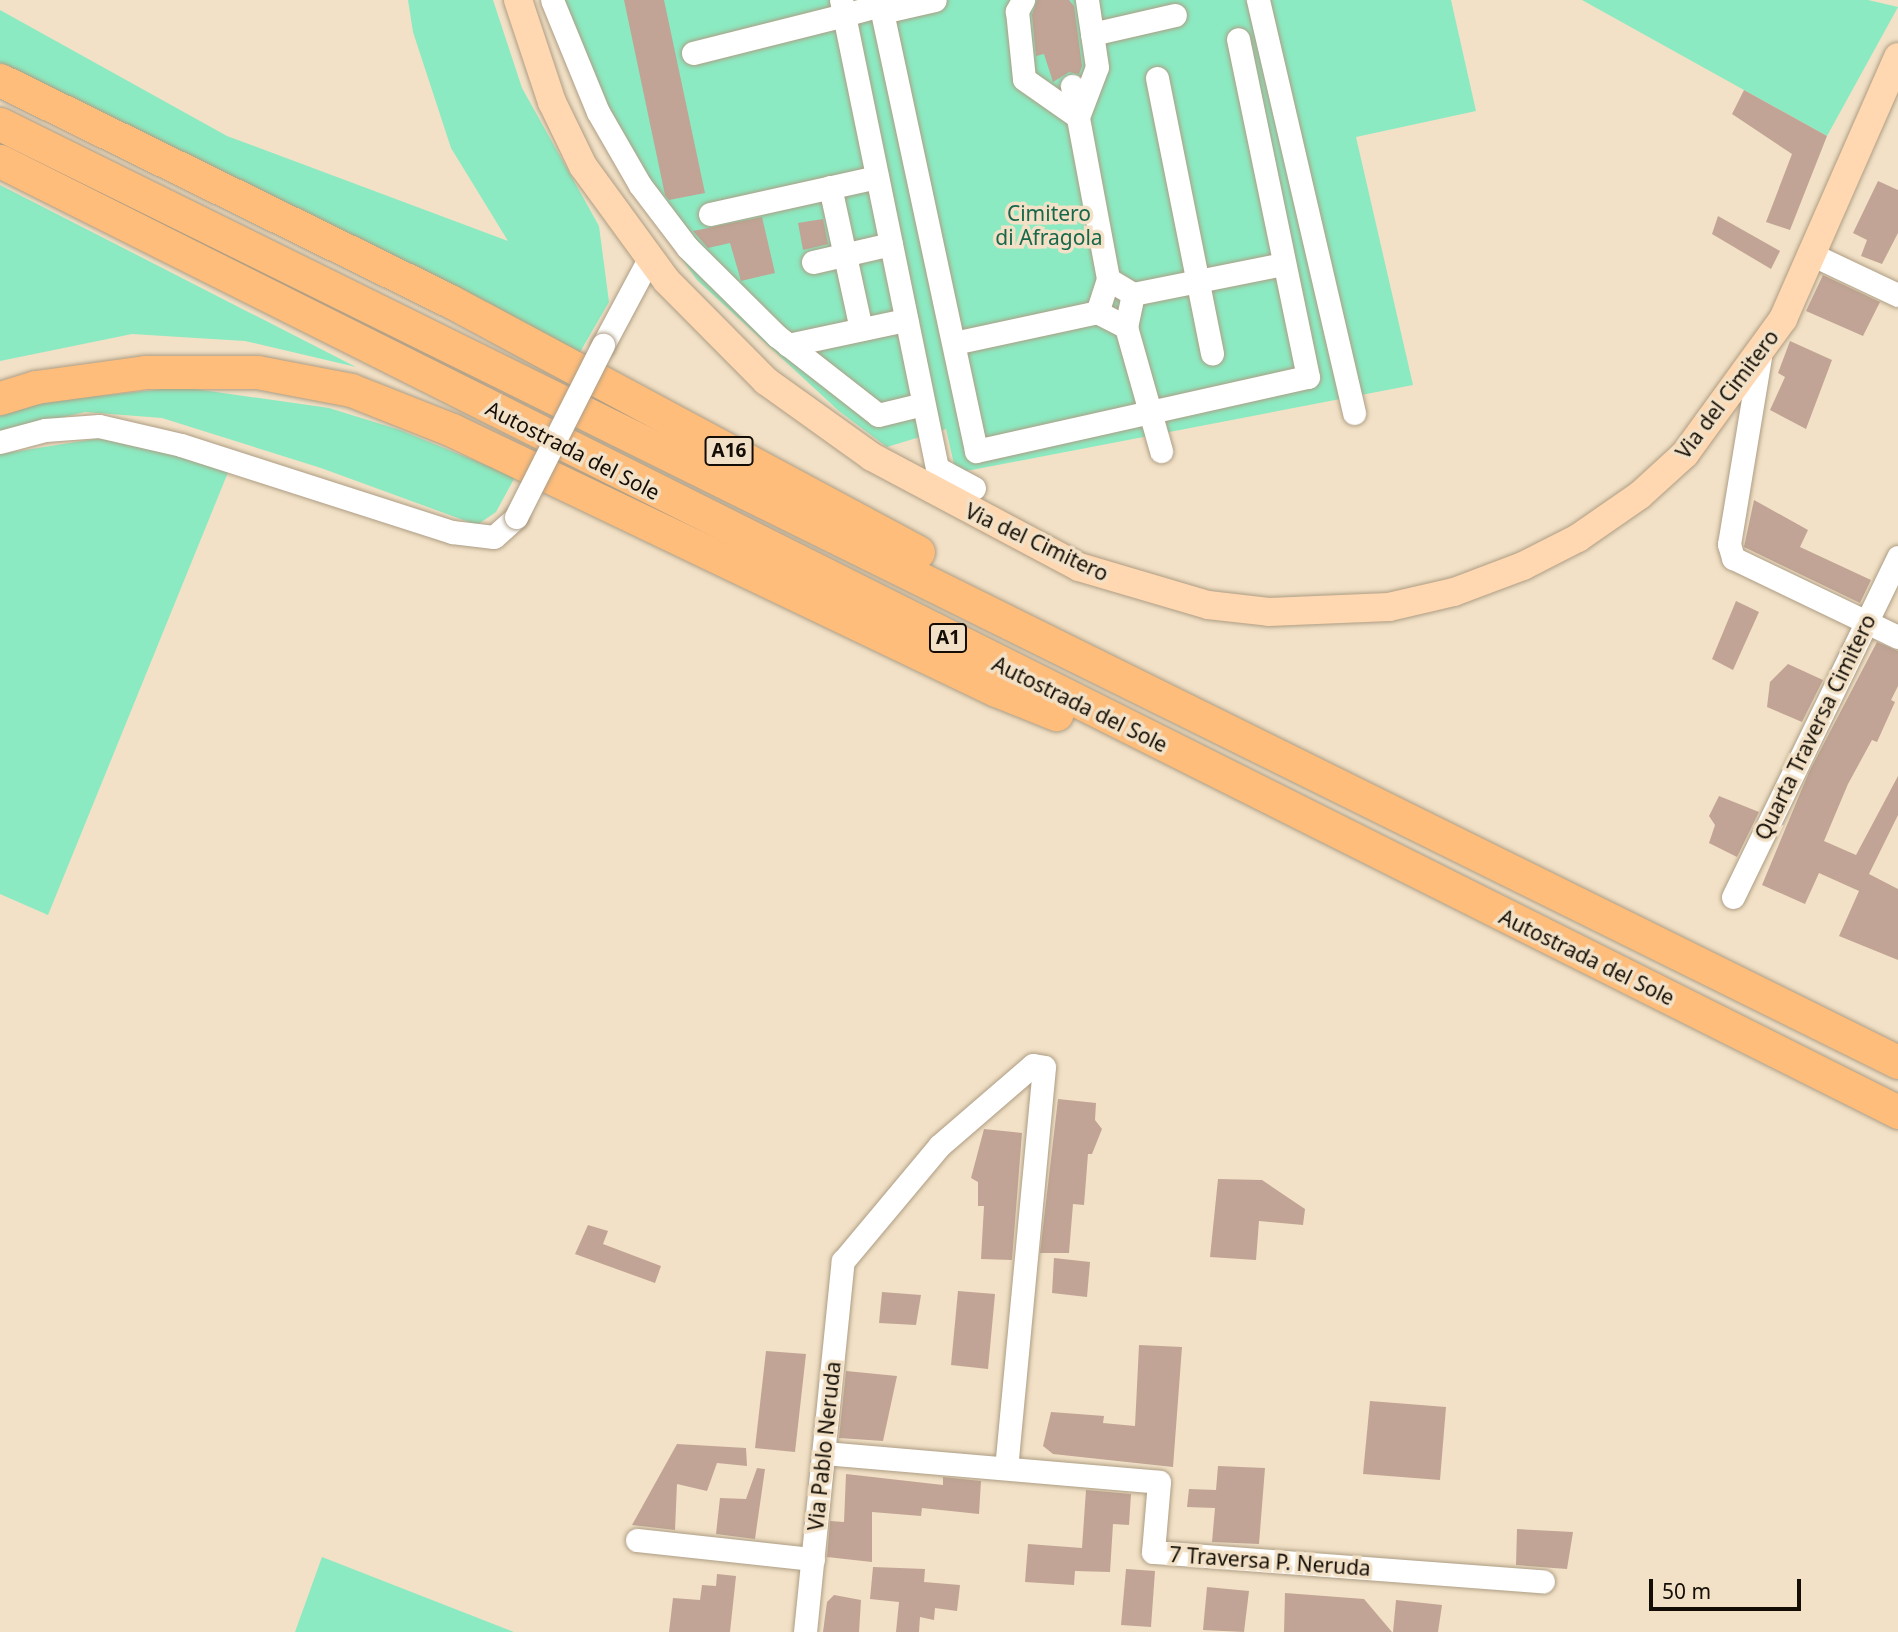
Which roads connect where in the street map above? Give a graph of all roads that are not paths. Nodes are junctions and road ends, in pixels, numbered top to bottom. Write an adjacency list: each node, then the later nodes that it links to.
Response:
1 (518, 0): 26 (main road, Via del Cimitero)
2 (551, 0): 38 (street)
3 (935, 0): 7 (street)
4 (1023, 0): 17 (street)
5 (1087, 0): 10 (street)
6 (1258, 0): 44 (street)
7 (881, 6): 8 (street); 37 (street)
8 (843, 7): 12 (street); 20 (street)
9 (1175, 15): 10 (street)
10 (1092, 33): 17 (street)
11 (1238, 39): 28 (street)
12 (693, 53)
13 (1894, 74): 24 (main road, Via del Cimitero)
14 (1157, 78): 30 (street)
15 (0, 80): 52 (highway, A16)
16 (1072, 86): 17 (street)
17 (1077, 117): 29 (street)
18 (0, 124): 52 (highway, Autostrada del Sole / A1)
19 (0, 161): 51 (highway, Autostrada del Sole / A1)
20 (877, 177): 21 (street); 23 (street)
21 (830, 187): 22 (street); 25 (street)
22 (710, 214)
23 (891, 244): 25 (street); 34 (street)
24 (1809, 253): 32 (street); 40 (main road, Via del Cimitero)
25 (845, 255): 27 (street); 36 (street)
26 (649, 259): 40 (main road, Via del Cimitero); 45 (street, bridge)
27 (813, 262)
28 (1283, 264): 30 (street); 43 (street)
29 (1108, 279): 31 (street); 33 (street)
30 (1200, 281): 31 (street); 39 (street)
31 (1133, 295): 35 (street)
32 (1898, 295)
33 (1097, 312): 35 (street); 37 (street)
34 (906, 320): 36 (street); 42 (street)
35 (1126, 327): 43 (street)
36 (861, 329): 38 (street)
37 (954, 343): 43 (street)
38 (788, 345): 42 (street)
39 (1212, 354)
40 (1760, 356): 49 (street)
41 (0, 398): 51 (highway)
42 (923, 404): 47 (street)
43 (1149, 413): 46 (street)
44 (1354, 413)
45 (0, 442)
46 (1161, 451)
47 (974, 488)
48 (1898, 557): 49 (street, Quarta Traversa Cimitero)
49 (1866, 622): 50 (street); 53 (street, Quarta Traversa Cimitero)
50 (1898, 636)
51 (1254, 791): 55 (highway, Autostrada del Sole / A1)
52 (1451, 837): 54 (highway, Autostrada del Sole / A1)
53 (1733, 897)
54 (1898, 1062)
55 (1898, 1112)
56 (824, 1453): 57 (street, 7 Traversa P. Neruda); 57 (street, Via Pablo Neruda); 59 (street, Via Pablo Neruda)
57 (1006, 1468): 60 (street, 7 Traversa P. Neruda)
58 (637, 1539): 59 (street)
59 (813, 1559): 61 (street, Via Pablo Neruda)
60 (1543, 1581)
61 (805, 1632)

